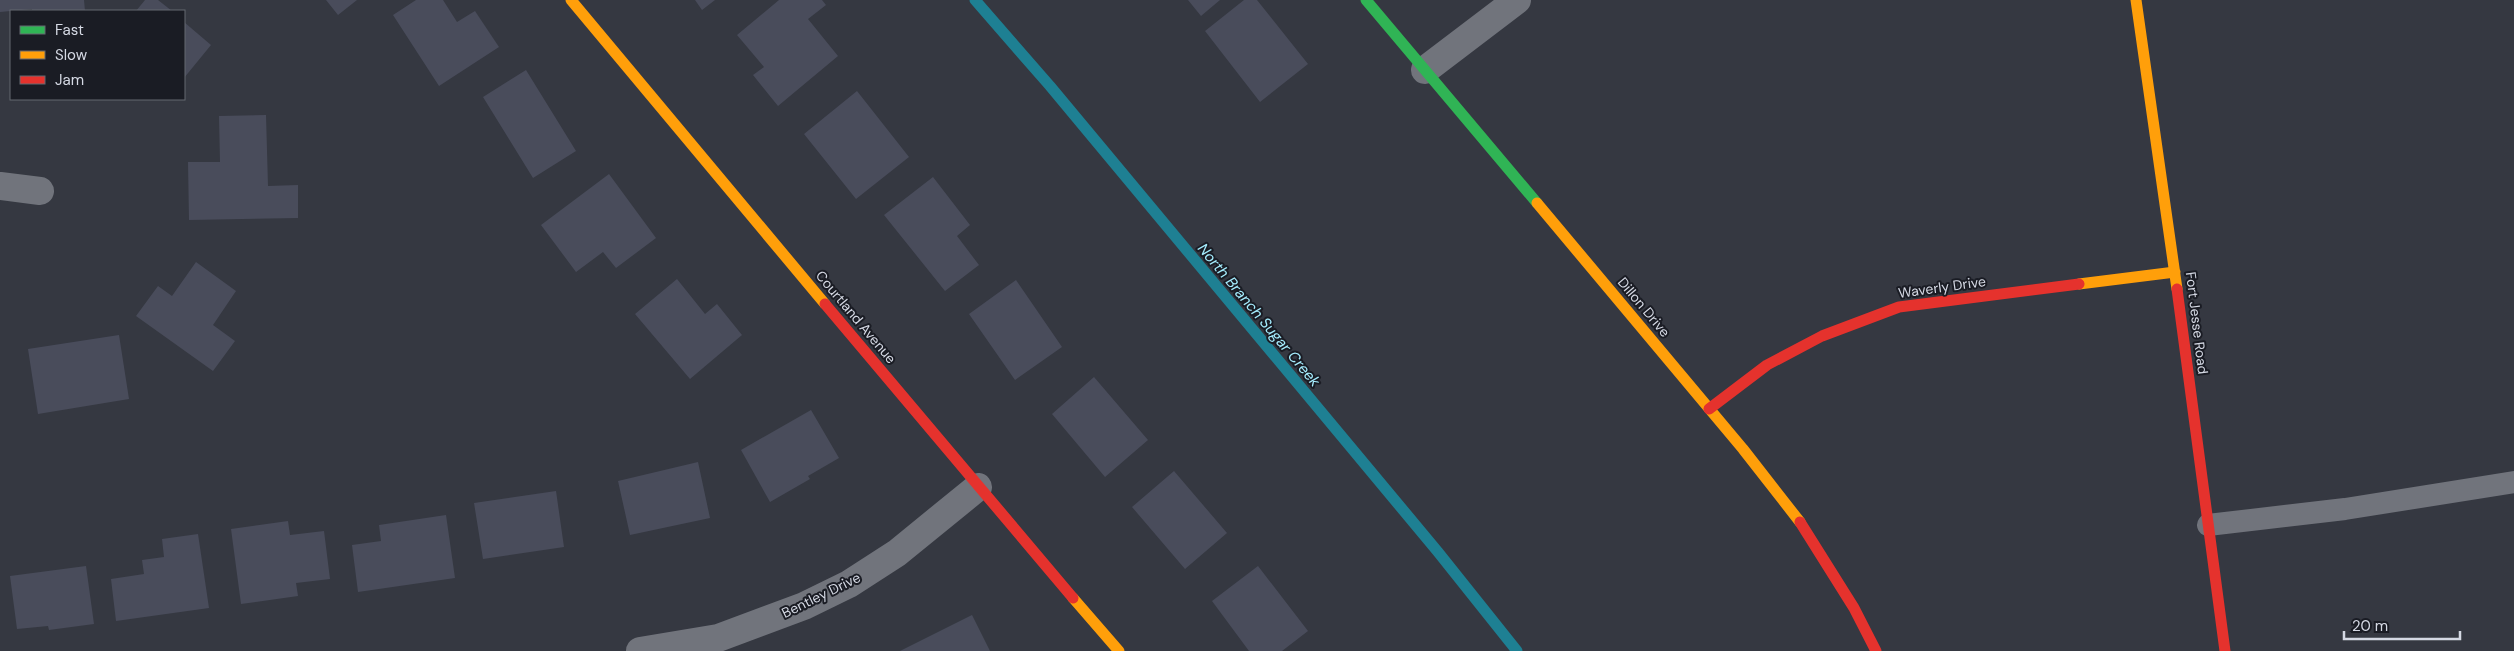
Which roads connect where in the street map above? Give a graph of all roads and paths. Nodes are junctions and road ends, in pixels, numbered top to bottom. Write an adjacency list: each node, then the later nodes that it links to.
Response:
1 (571, 0): 11 (street, Courtland Avenue)
2 (1366, 0): 5 (street, Dillon Drive)
3 (1517, 0): 5 (street)
4 (2136, 0): 8 (street, Fort Jesse Road)
5 (1425, 70): 9 (street, Dillon Drive)
6 (0, 186): 7 (street)
7 (40, 191)
8 (2175, 272): 9 (street, Waverly Drive); 12 (street, Fort Jesse Road)
9 (1710, 409): 15 (street, Dillon Drive)
10 (2514, 482): 12 (lane)
11 (978, 487): 13 (street, Bentley Drive); 14 (street, Courtland Avenue)
12 (2208, 525): 16 (street, Fort Jesse Road)
13 (640, 651)
14 (1119, 651)
15 (1876, 651)
16 (2225, 651)

